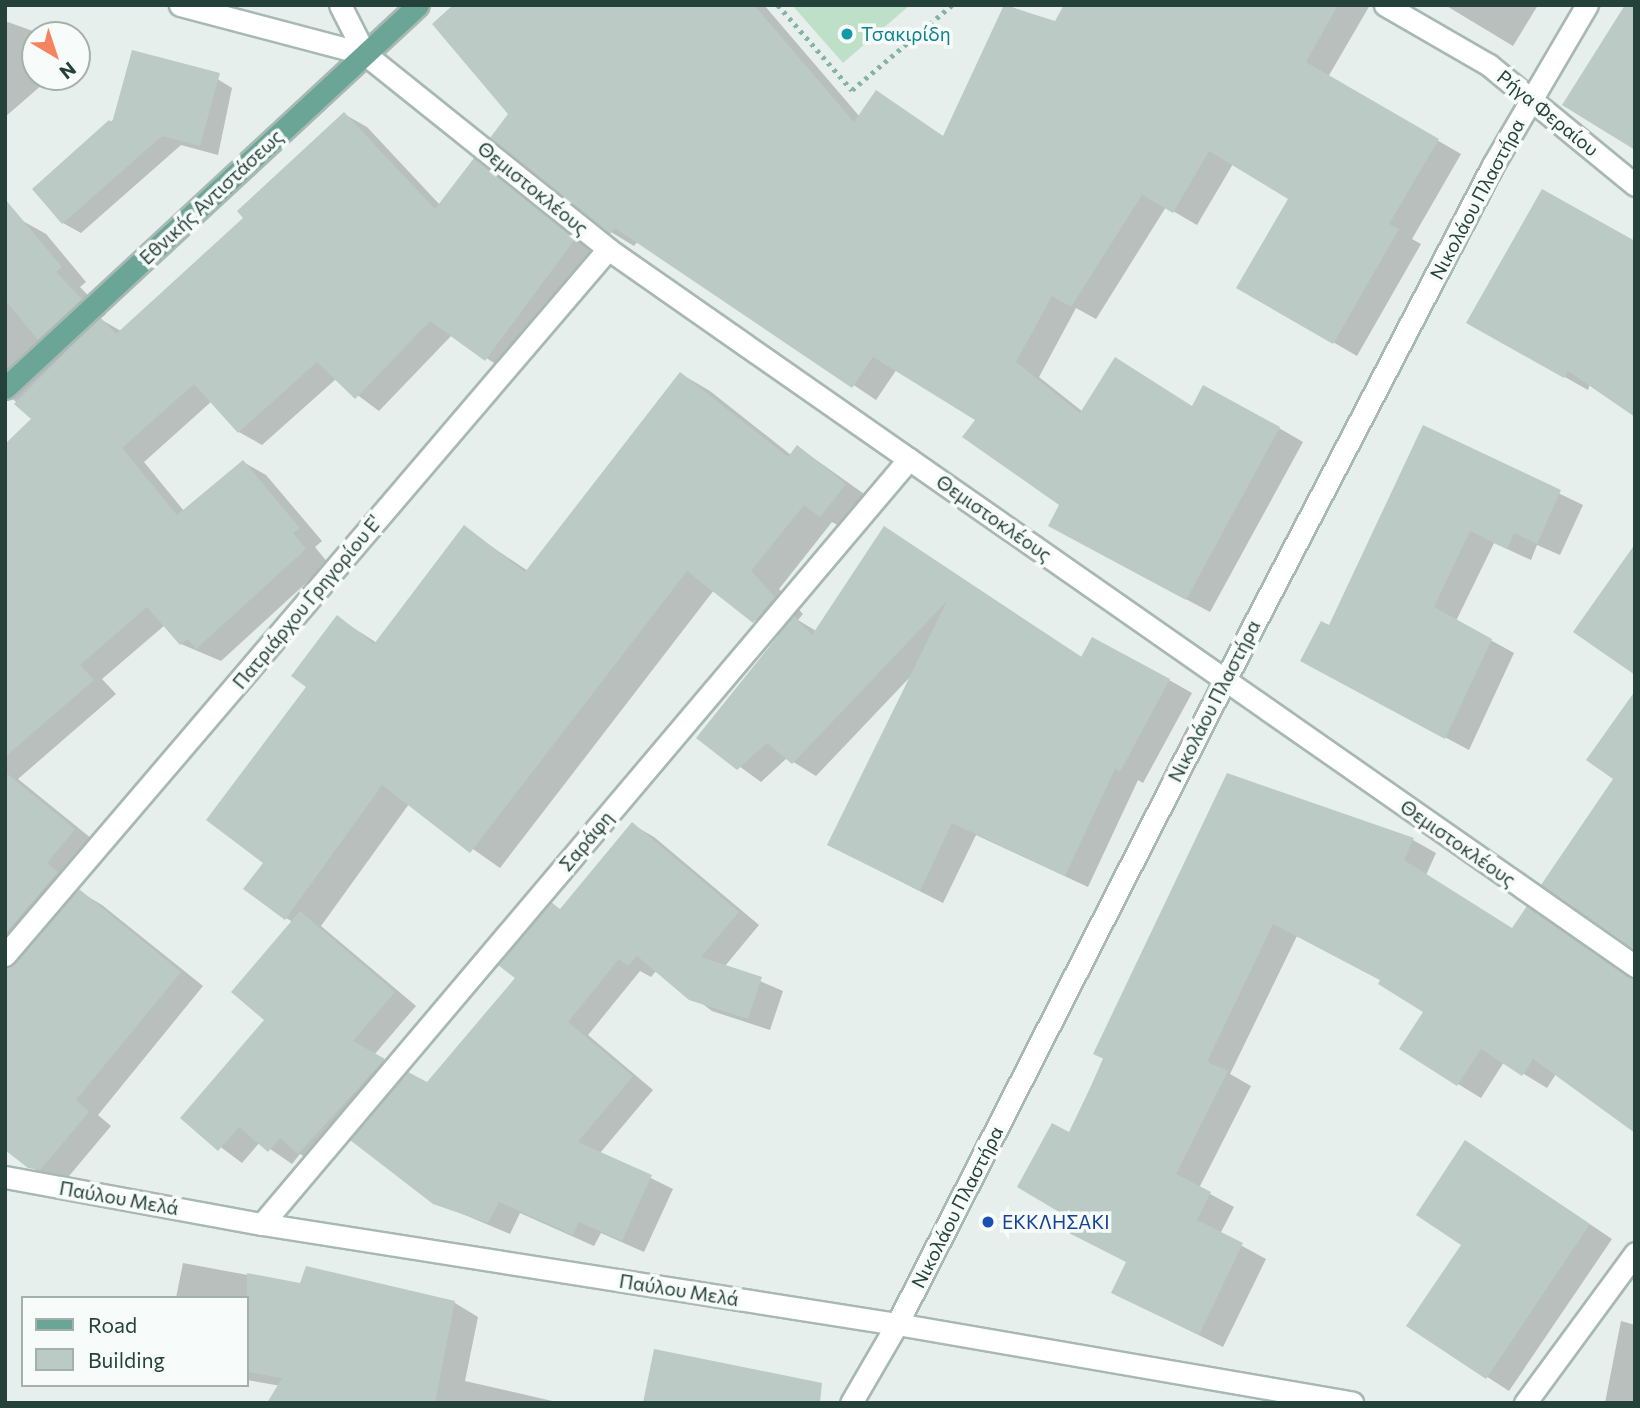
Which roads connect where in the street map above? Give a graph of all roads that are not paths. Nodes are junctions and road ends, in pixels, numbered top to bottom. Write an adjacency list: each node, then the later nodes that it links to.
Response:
1 (180, 5): 6 (street)
2 (340, 5): 6 (street)
3 (418, 5): 6 (main road, Εθνικής Αντιστάσεως)
4 (1385, 5): 7 (street, Ρήγα Φεραίου)
5 (1587, 5): 7 (street, Νικολάου Πλαστήρα)
6 (365, 54): 9 (street, Θεμιστοκλέους); 10 (main road, Εθνικής Αντιστάσεως)
7 (1532, 98): 8 (street, Ρήγα Φεραίου); 12 (street, Νικολάου Πλαστήρα)
8 (1635, 185)
9 (608, 249): 11 (street, Θεμιστοκλέους); 13 (street, Πατριάρχου Γρηγορίου Ε')
10 (5, 388)
11 (909, 459): 12 (street, Θεμιστοκλέους); 16 (street, Σαράφη)
12 (1224, 680): 14 (street, Θεμιστοκλέους); 18 (street, Νικολάου Πλαστήρα)
13 (5, 955)
14 (1635, 966)
15 (5, 1177): 16 (street, Παύλου Μελά)
16 (262, 1224): 18 (street, Παύλου Μελά)
17 (1635, 1252): 21 (street)
18 (897, 1324): 19 (street, Νικολάου Πλαστήρα); 20 (street, Παύλου Μελά)
19 (851, 1403)
20 (1352, 1403)
21 (1525, 1403)

